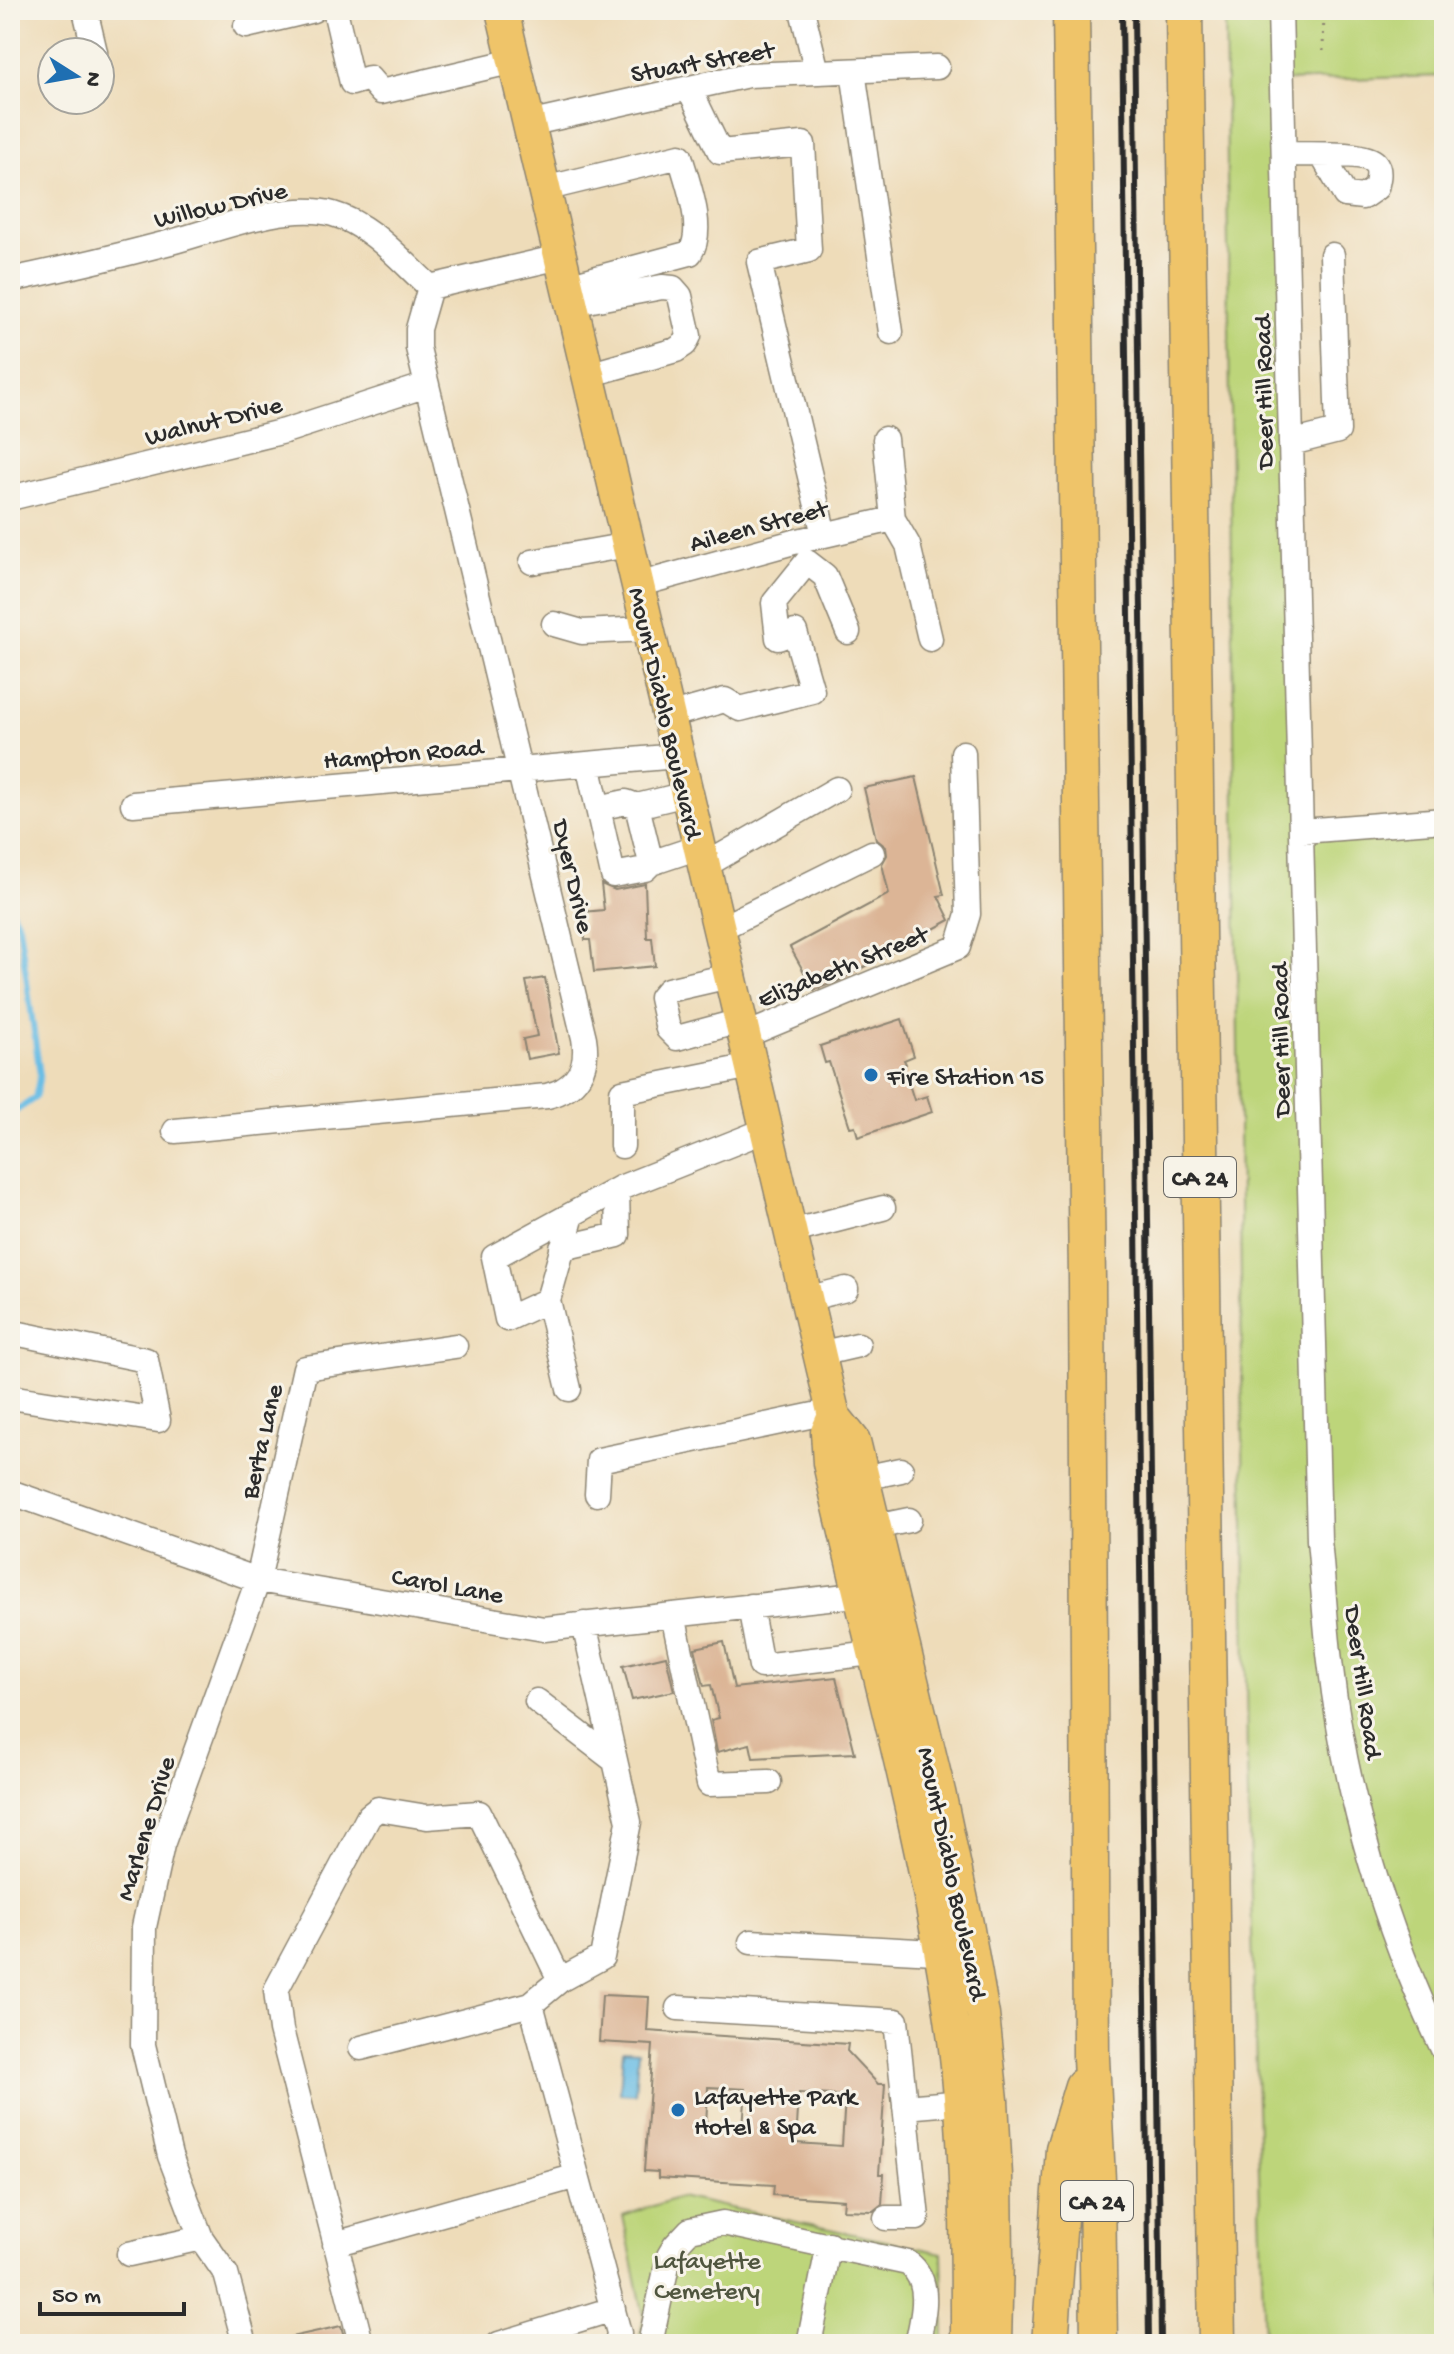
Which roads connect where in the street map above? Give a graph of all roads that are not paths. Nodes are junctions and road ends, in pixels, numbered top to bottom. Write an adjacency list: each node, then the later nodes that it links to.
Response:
1 (85, 10): 10 (street)
2 (313, 10): 9 (street)
3 (335, 10): 11 (street)
4 (502, 10): 11 (main road, Mount Diablo Boulevard)
5 (802, 10): 14 (street)
6 (1071, 10): 99 (highway, CA 24)
7 (1184, 10): 120 (highway, CA 24)
8 (1280, 10): 17 (street, Deer Hill Road)
9 (246, 26)
10 (91, 36)
11 (514, 61): 16 (main road, Mount Diablo Boulevard)
12 (937, 67): 13 (street, Stuart Street)
13 (853, 71): 14 (street, Stuart Street); 24 (street)
14 (817, 72): 15 (street, Stuart Street)
15 (689, 88): 16 (street, Stuart Street); 31 (street)
16 (528, 124): 19 (main road, Mount Diablo Boulevard)
17 (1284, 154): 18 (street); 28 (street, Deer Hill Road)
18 (1322, 155)
19 (544, 189): 22 (main road, Mount Diablo Boulevard); 22 (street)
20 (1332, 255): 28 (street)
21 (10, 280): 23 (street, Willow Drive)
22 (566, 282): 23 (street); 25 (main road, Mount Diablo Boulevard); 25 (street)
23 (430, 287): 26 (street, Dyer Drive)
24 (891, 332)
25 (588, 375): 32 (main road, Mount Diablo Boulevard)
26 (427, 385): 29 (street, Walnut Drive); 43 (street, Dyer Drive)
27 (885, 439): 30 (street)
28 (1291, 443): 50 (street, Deer Hill Road)
29 (10, 498)
30 (893, 519): 31 (street, Aileen Street); 38 (street)
31 (824, 535): 34 (street, Aileen Street)
32 (628, 545): 33 (street); 34 (main road, Mount Diablo Boulevard)
33 (532, 562)
34 (637, 585): 36 (main road, Mount Diablo Boulevard)
35 (554, 624): 36 (street)
36 (648, 629): 39 (main road, Mount Diablo Boulevard)
37 (848, 632): 39 (street)
38 (930, 639)
39 (668, 716): 41 (main road, Mount Diablo Boulevard)
40 (963, 753): 56 (street, Elizabeth Street)
41 (677, 756): 42 (street, Hampton Road); 45 (main road, Mount Diablo Boulevard)
42 (588, 764): 43 (street, Hampton Road); 48 (street)
43 (521, 770): 46 (street, Hampton Road); 58 (street, Dyer Drive)
44 (837, 789): 52 (street)
45 (686, 794): 47 (street); 52 (main road, Mount Diablo Boulevard)
46 (133, 804)
47 (637, 806): 48 (street); 53 (street)
48 (598, 808): 53 (street)
49 (1444, 820): 50 (street)
50 (1302, 831): 98 (street, Deer Hill Road)
51 (872, 853): 54 (street)
52 (701, 857): 53 (street); 54 (main road, Mount Diablo Boulevard)
53 (651, 863)
54 (719, 929): 55 (main road, Mount Diablo Boulevard)
55 (729, 976): 56 (main road, Mount Diablo Boulevard); 56 (street)
56 (745, 1041): 57 (main road, Mount Diablo Boulevard); 59 (street)
57 (766, 1130): 60 (street); 63 (main road, Mount Diablo Boulevard)
58 (175, 1131)
59 (622, 1146)
60 (617, 1190): 62 (street); 64 (street)
61 (883, 1208): 63 (street)
62 (572, 1215): 64 (street); 67 (street)
63 (790, 1232): 66 (main road, Mount Diablo Boulevard)
64 (562, 1248): 67 (street)
65 (846, 1289): 66 (street)
66 (806, 1299): 71 (main road, Mount Diablo Boulevard)
67 (548, 1300): 72 (street)
68 (10, 1332): 73 (street)
69 (858, 1345): 71 (street)
70 (455, 1346): 81 (street, Berta Lane)
71 (819, 1354): 74 (main road, Mount Diablo Boulevard)
72 (569, 1389)
73 (10, 1397)
74 (833, 1414): 76 (main road, Mount Diablo Boulevard); 78 (street); 83 (main road, Mount Diablo Boulevard)
75 (901, 1470): 76 (street)
76 (863, 1478): 80 (main road, Mount Diablo Boulevard)
77 (10, 1492): 81 (street, Carol Lane)
78 (597, 1494)
79 (909, 1520): 80 (street)
80 (875, 1527): 82 (main road, Mount Diablo Boulevard)
81 (258, 1580): 86 (street, Carol Lane); 104 (street, Marlene Drive)
82 (891, 1592): 83 (street, Carol Lane); 92 (main road, Mount Diablo Boulevard)
83 (858, 1594): 84 (street, Carol Lane); 87 (main road, Mount Diablo Boulevard)
84 (750, 1606): 85 (street, Carol Lane); 87 (street)
85 (673, 1615): 86 (street, Carol Lane); 90 (street)
86 (584, 1624): 89 (street)
87 (872, 1653): 93 (main road, Mount Diablo Boulevard)
88 (537, 1701): 89 (street)
89 (614, 1760): 94 (street)
90 (769, 1782)
91 (751, 1942): 93 (street)
92 (973, 1952): 93 (street); 100 (main road, Mount Diablo Boulevard)
93 (940, 1953): 100 (main road, Mount Diablo Boulevard)
94 (560, 1980): 95 (street); 105 (street)
95 (531, 2004): 97 (street); 102 (street)
96 (678, 2008): 101 (street)
97 (361, 2048)
98 (1444, 2051)
99 (1091, 2058): 118 (highway); 119 (highway, CA 24)
100 (976, 2101): 101 (street); 116 (main road, Mount Diablo Boulevard); 117 (main road, Mount Diablo Boulevard)
101 (905, 2107): 103 (street)
102 (577, 2176): 105 (street); 108 (street)
103 (886, 2218)
104 (201, 2238): 107 (street); 110 (street, Marlene Drive)
105 (335, 2244): 109 (street)
106 (829, 2244): 113 (street); 114 (street); 115 (street)
107 (129, 2254)
108 (613, 2309): 111 (street); 112 (street)
109 (360, 2339)
110 (245, 2344)
111 (499, 2344)
112 (617, 2344)
113 (650, 2344)
114 (809, 2344)
115 (917, 2344)
116 (967, 2344)
117 (995, 2344)
118 (1050, 2344)
119 (1099, 2344)
120 (1217, 2344)

